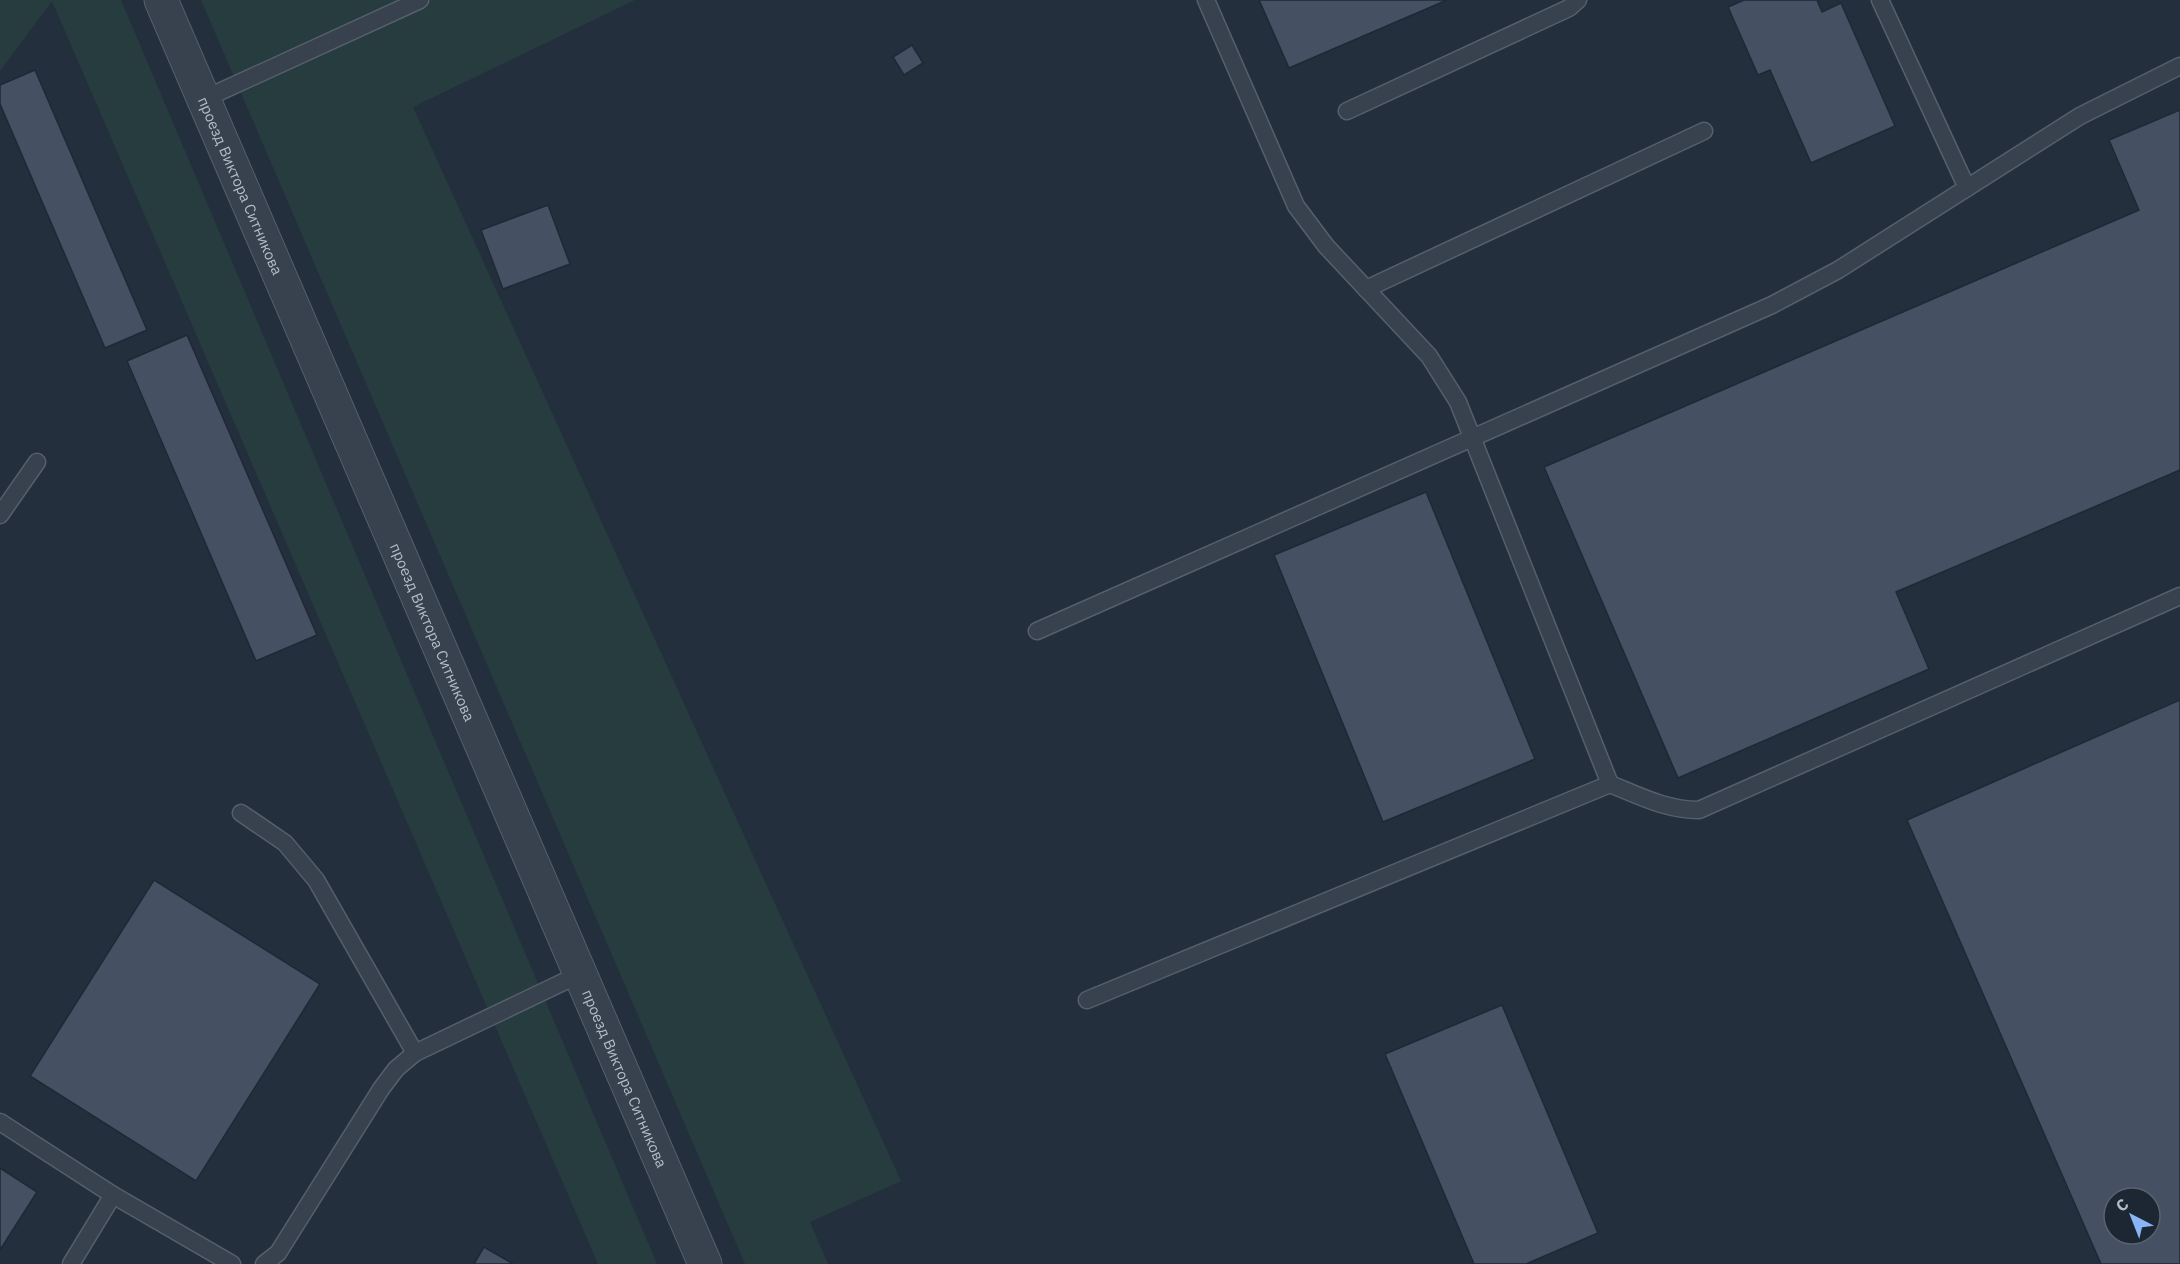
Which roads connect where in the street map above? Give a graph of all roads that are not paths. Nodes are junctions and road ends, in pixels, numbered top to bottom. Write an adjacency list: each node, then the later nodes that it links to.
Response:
1 (161, 0): 7 (street, проезд Виктора Ситникова)
2 (420, 0): 7 (lane)
3 (1206, 0): 11 (lane)
4 (1578, 0): 8 (lane)
5 (1880, 0): 10 (lane)
6 (2180, 66): 10 (lane)
7 (204, 99): 19 (street, проезд Виктора Ситникова)
8 (1347, 111)
9 (1704, 131): 11 (lane)
10 (1967, 188): 12 (lane)
11 (1366, 289): 12 (lane)
12 (1472, 438): 16 (lane); 17 (lane)
13 (37, 462): 14 (lane)
14 (0, 515)
15 (2180, 596): 17 (lane)
16 (1037, 631)
17 (1610, 783): 20 (lane)
18 (241, 813): 21 (lane)
19 (580, 974): 21 (lane); 27 (street, проезд Виктора Ситникова)
20 (1087, 1000)
21 (415, 1053): 26 (lane)
22 (0, 1122): 23 (lane)
23 (113, 1195): 24 (lane); 25 (lane)
24 (71, 1264)
25 (232, 1264)
26 (264, 1264)
27 (705, 1264)

